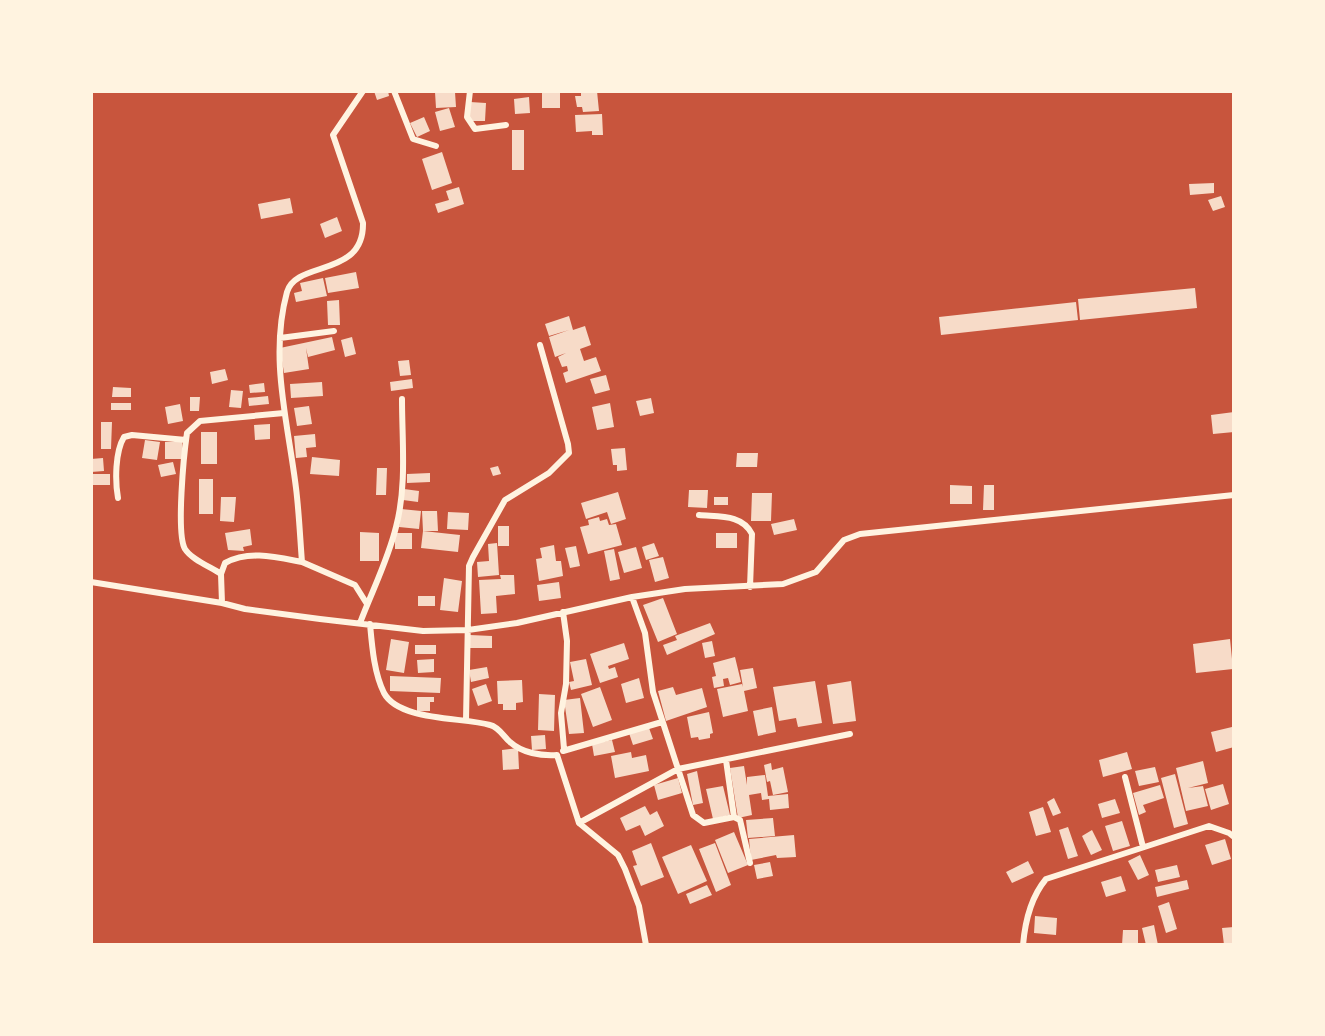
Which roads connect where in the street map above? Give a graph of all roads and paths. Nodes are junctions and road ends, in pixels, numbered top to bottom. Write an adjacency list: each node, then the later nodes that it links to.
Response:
1 (363, 91): 7 (street)
2 (394, 91): 5 (street)
3 (470, 91): 4 (street)
4 (506, 125)
5 (436, 146)
6 (334, 331): 7 (street)
7 (280, 338): 10 (street)
8 (540, 345): 25 (street)
9 (402, 399): 21 (street)
10 (285, 413): 11 (street); 15 (street)
11 (186, 440): 13 (street); 16 (street)
12 (1234, 495): 18 (street)
13 (118, 498)
14 (699, 515): 18 (street)
15 (302, 562): 16 (street); 21 (street)
16 (221, 574): 20 (street)
17 (91, 582): 20 (street)
18 (750, 587): 19 (street)
19 (632, 597): 22 (street); 27 (street)
20 (222, 603): 23 (street)
21 (367, 604): 23 (street)
22 (563, 612): 25 (street); 29 (street)
23 (360, 623): 24 (street)
24 (370, 624): 25 (street); 26 (street)
25 (468, 630): 26 (street)
26 (466, 720): 30 (street)
27 (662, 722): 29 (street); 32 (street)
28 (850, 734): 31 (street)
29 (565, 749): 30 (street)
30 (556, 755): 35 (street)
31 (726, 760): 32 (street); 34 (street)
32 (678, 769): 34 (street); 35 (street)
33 (1125, 776): 37 (street)
34 (734, 817): 38 (street)
35 (579, 822): 39 (street)
36 (1234, 837): 37 (street)
37 (1143, 847): 40 (street)
38 (750, 863)
39 (646, 945)
40 (1023, 945)

